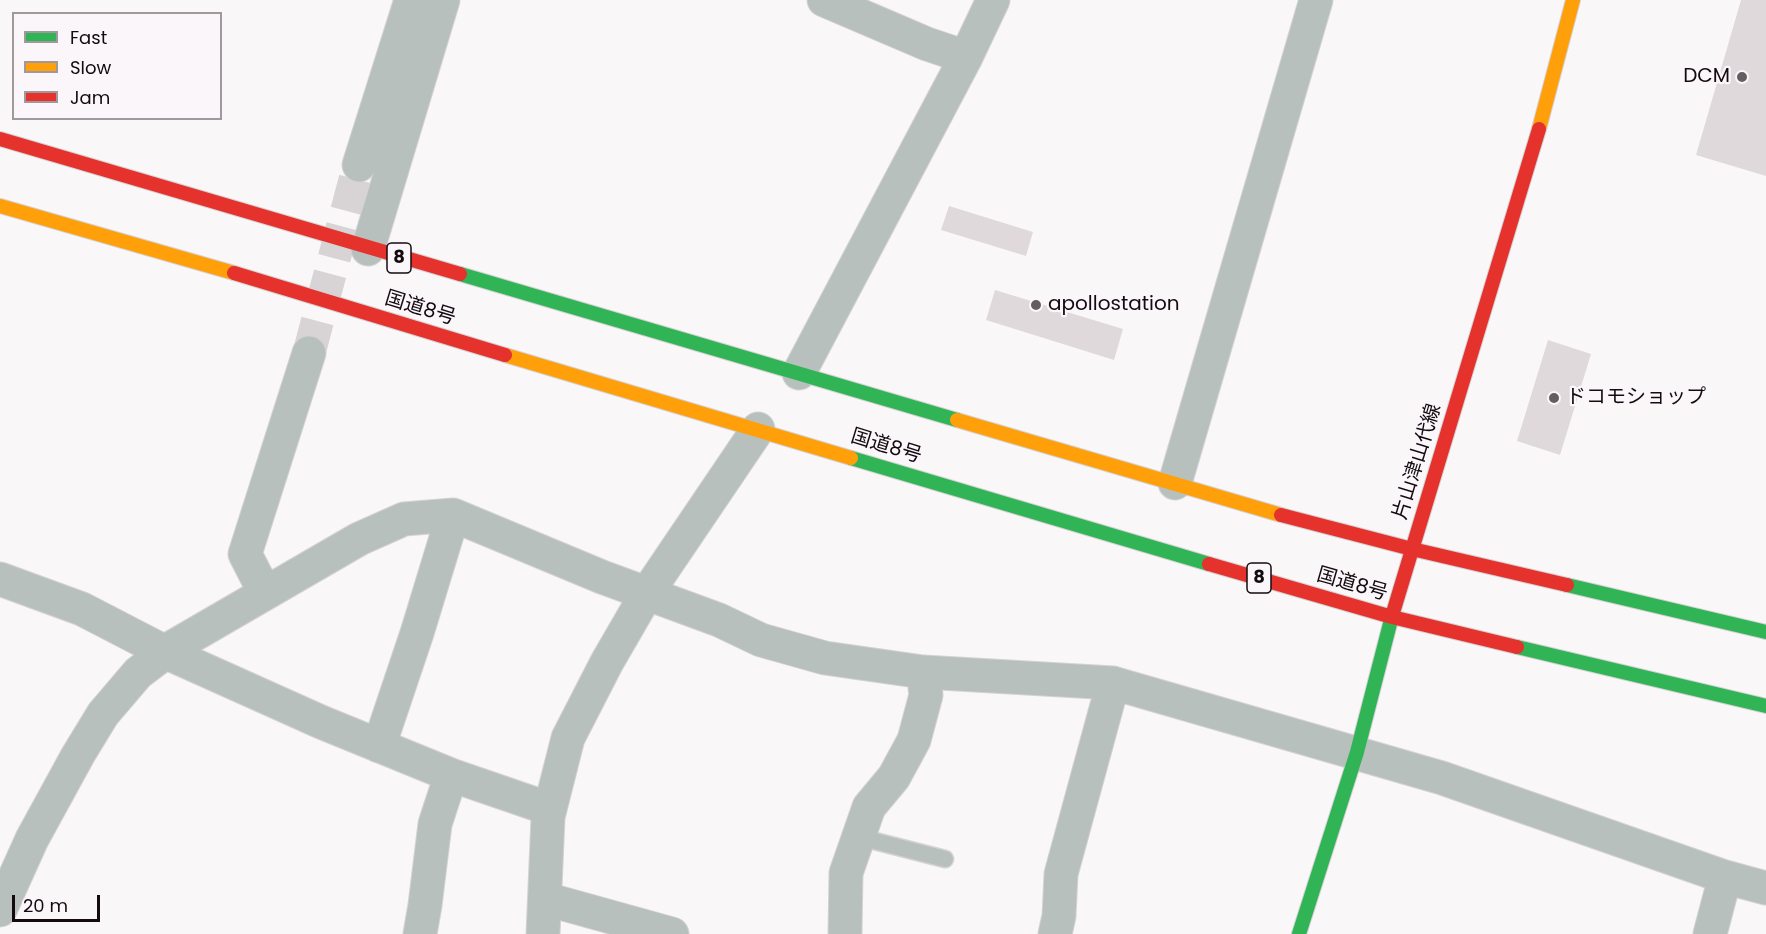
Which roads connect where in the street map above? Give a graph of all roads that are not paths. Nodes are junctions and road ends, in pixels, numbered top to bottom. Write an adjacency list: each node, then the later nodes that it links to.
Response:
1 (411, 0): 9 (street)
2 (442, 0): 11 (street)
3 (824, 0): 7 (street)
4 (993, 0): 7 (street)
5 (1316, 0): 15 (street)
6 (1573, 0): 17 (main road, 片山津山代線)
7 (966, 57): 13 (street)
8 (0, 139): 11 (main road, 8)
9 (359, 165)
10 (0, 206): 14 (main road, 国道8号 / 8)
11 (368, 249): 13 (main road, 8)
12 (309, 353): 19 (street)
13 (800, 373): 15 (main road, 8)
14 (758, 429): 20 (street); 21 (main road, 国道8号 / 8)
15 (1175, 483): 17 (main road, 8)
16 (453, 515): 19 (street); 20 (street); 27 (street)
17 (1412, 549): 21 (main road, 片山津山代線); 22 (main road, 8)
18 (0, 579): 23 (street)
19 (265, 593): 23 (street)
20 (647, 593): 24 (street); 30 (street)
21 (1392, 616): 26 (main road, 国道8号 / 8); 28 (main road, 片山津山代線)
22 (1766, 632)
23 (165, 652): 27 (street); 36 (street)
24 (924, 672): 25 (street); 31 (street)
25 (1113, 683): 28 (street); 41 (street)
26 (1766, 706)
27 (379, 746): 29 (street)
28 (1357, 752): 33 (street); 42 (main road, 片山津山代線)
29 (451, 775): 30 (street); 37 (street)
30 (550, 809): 35 (street)
31 (859, 837): 32 (lane); 40 (street)
32 (945, 859)
33 (1725, 877): 34 (street); 43 (street)
34 (1766, 888)
35 (546, 899): 38 (street); 39 (street)
36 (0, 910)
37 (420, 934)
38 (543, 934)
39 (672, 934)
40 (844, 934)
41 (1055, 934)
42 (1299, 934)
43 (1710, 934)

